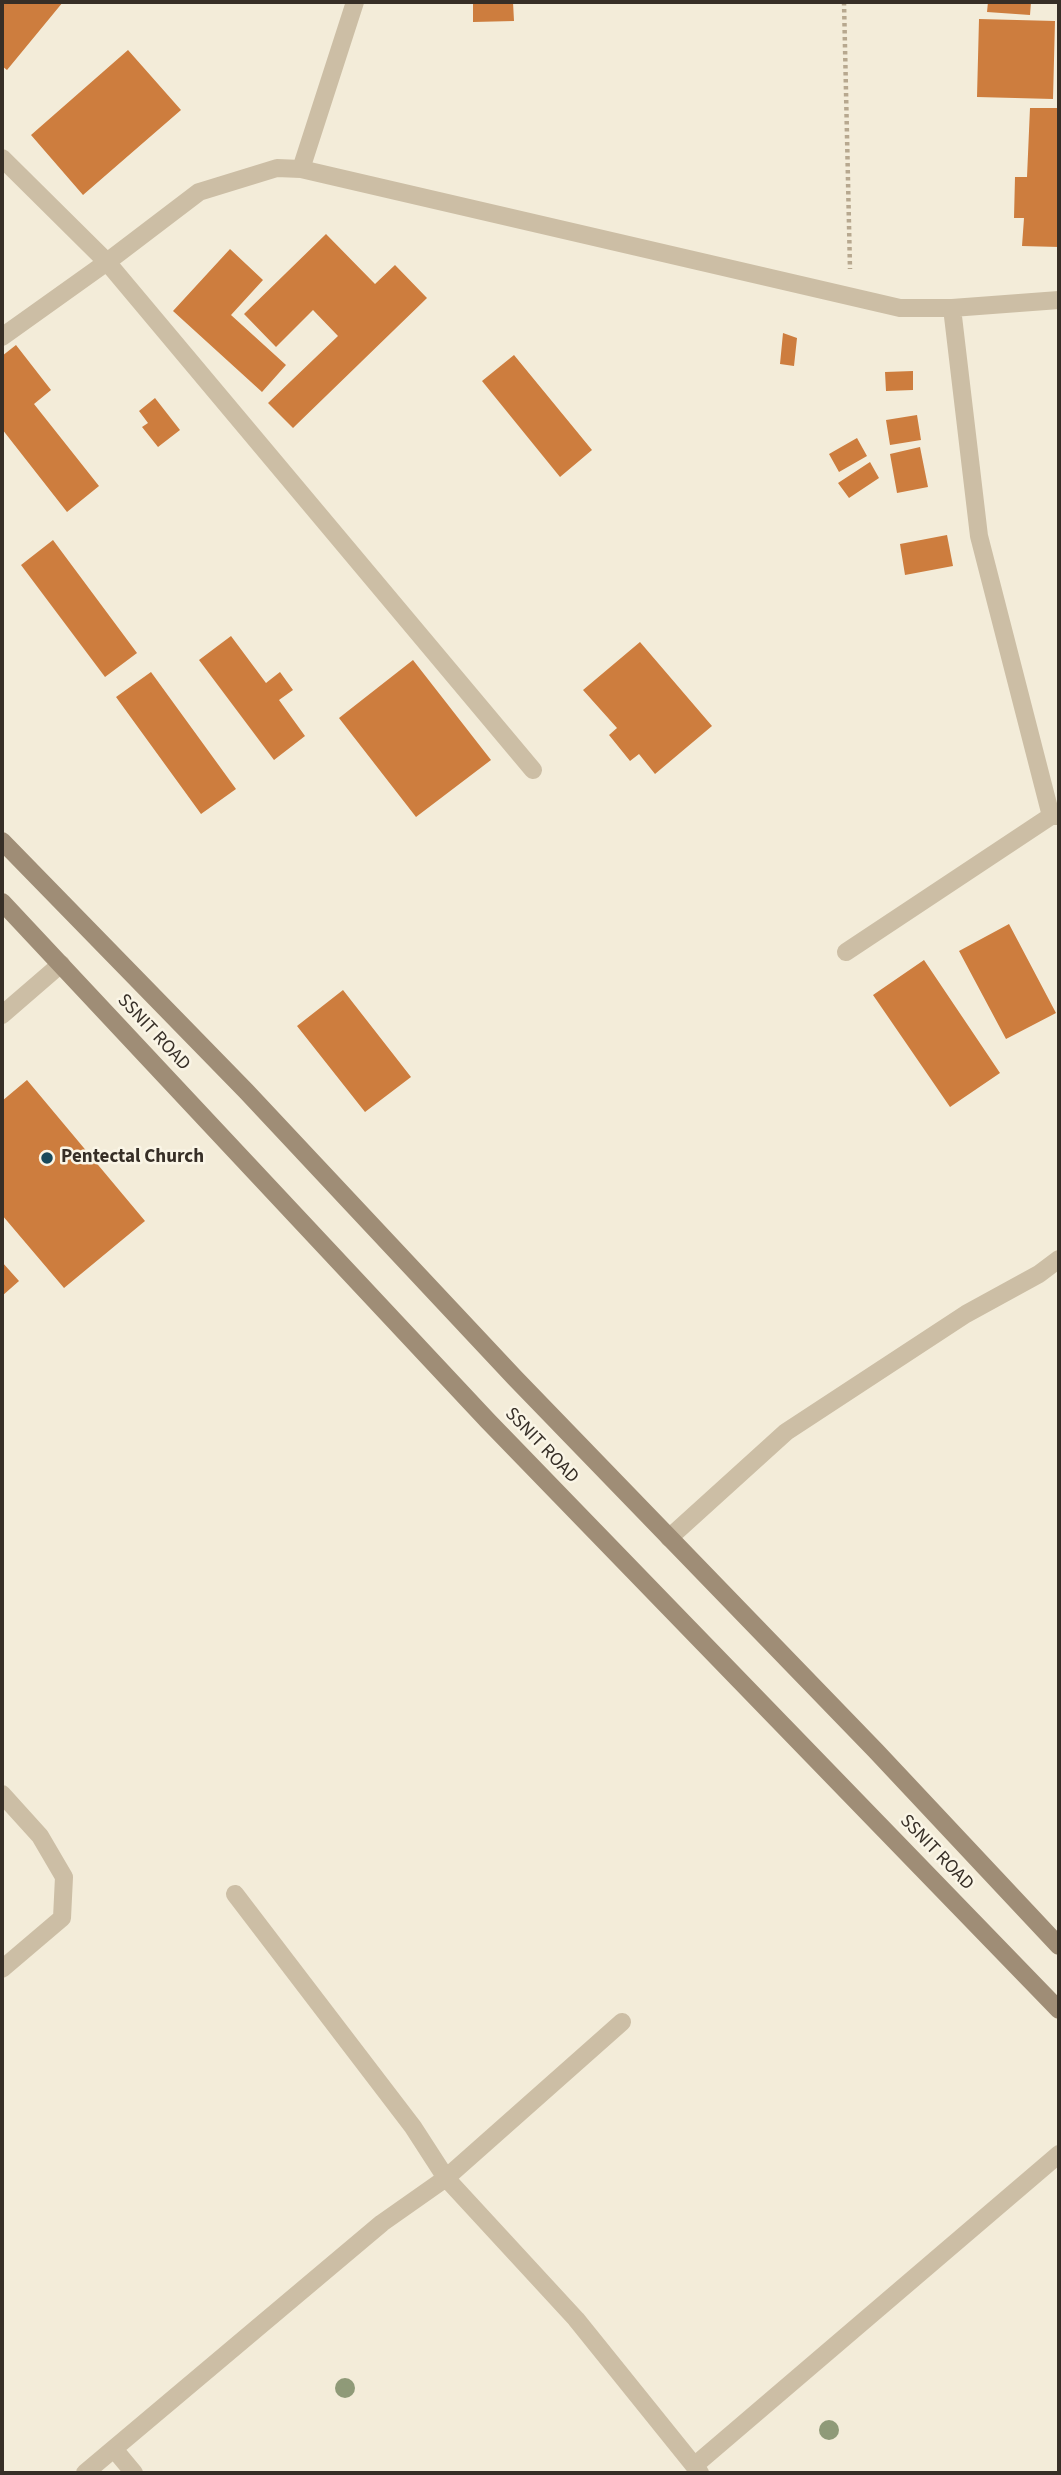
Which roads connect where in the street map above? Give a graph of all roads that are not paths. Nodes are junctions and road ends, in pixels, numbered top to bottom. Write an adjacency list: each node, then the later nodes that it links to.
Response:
1 (355, 2): 3 (street)
2 (2, 158): 4 (street)
3 (301, 169): 4 (street); 6 (street)
4 (107, 262): 7 (street); 8 (street)
5 (1059, 300): 6 (street)
6 (952, 308): 9 (street)
7 (2, 337)
8 (533, 770)
9 (1055, 816): 12 (street)
10 (2, 841): 16 (street, SSNIT ROAD)
11 (2, 902): 13 (street, SSNIT ROAD)
12 (846, 951)
13 (61, 964): 14 (street); 21 (street, SSNIT ROAD)
14 (2, 1014)
15 (1059, 1259): 16 (street)
16 (669, 1538): 19 (street, SSNIT ROAD)
17 (2, 1794): 20 (street)
18 (235, 1895): 24 (street)
19 (1059, 1946)
20 (2, 1969)
21 (1059, 2010)
22 (622, 2022): 24 (street)
23 (1059, 2154): 26 (street)
24 (446, 2178): 25 (street); 26 (street)
25 (114, 2449): 27 (street); 28 (street)
26 (697, 2470)
27 (85, 2473)
28 (134, 2473)

